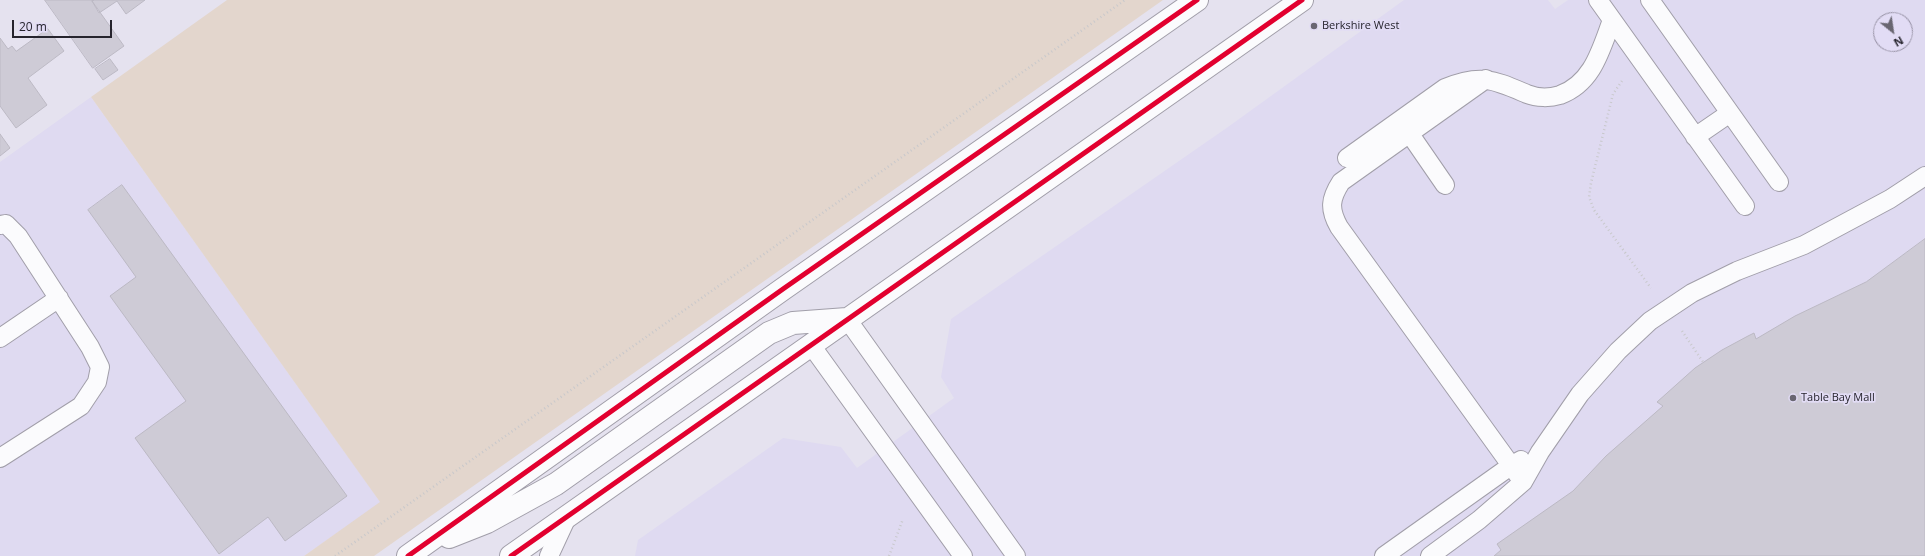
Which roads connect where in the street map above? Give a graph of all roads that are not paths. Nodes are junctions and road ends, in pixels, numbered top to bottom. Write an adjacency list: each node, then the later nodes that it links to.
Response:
1 (1197, 0): 24 (street)
2 (1302, 0): 16 (street)
3 (1598, 0): 5 (lane)
4 (1650, 0): 6 (lane)
5 (1612, 20): 7 (lane); 8 (lane)
6 (1730, 113): 8 (lane); 11 (lane)
7 (1405, 127): 9 (lane); 12 (lane); 21 (lane)
8 (1695, 137): 13 (lane)
9 (1347, 158)
10 (1925, 176): 19 (lane)
11 (1779, 182)
12 (1445, 185)
13 (1745, 206)
14 (0, 225): 15 (lane)
15 (59, 298): 17 (lane); 20 (lane)
16 (848, 320): 18 (street); 24 (street); 28 (lane)
17 (0, 338)
18 (811, 345): 23 (street); 27 (lane)
19 (1540, 452): 21 (lane); 22 (lane)
20 (0, 458)
21 (1512, 465): 22 (lane); 29 (lane)
22 (1523, 482): 30 (lane)
23 (569, 514): 25 (street); 26 (lane)
24 (413, 552)
25 (511, 556)
26 (549, 556)
27 (963, 556)
28 (1016, 556)
29 (1384, 556)
30 (1430, 556)

